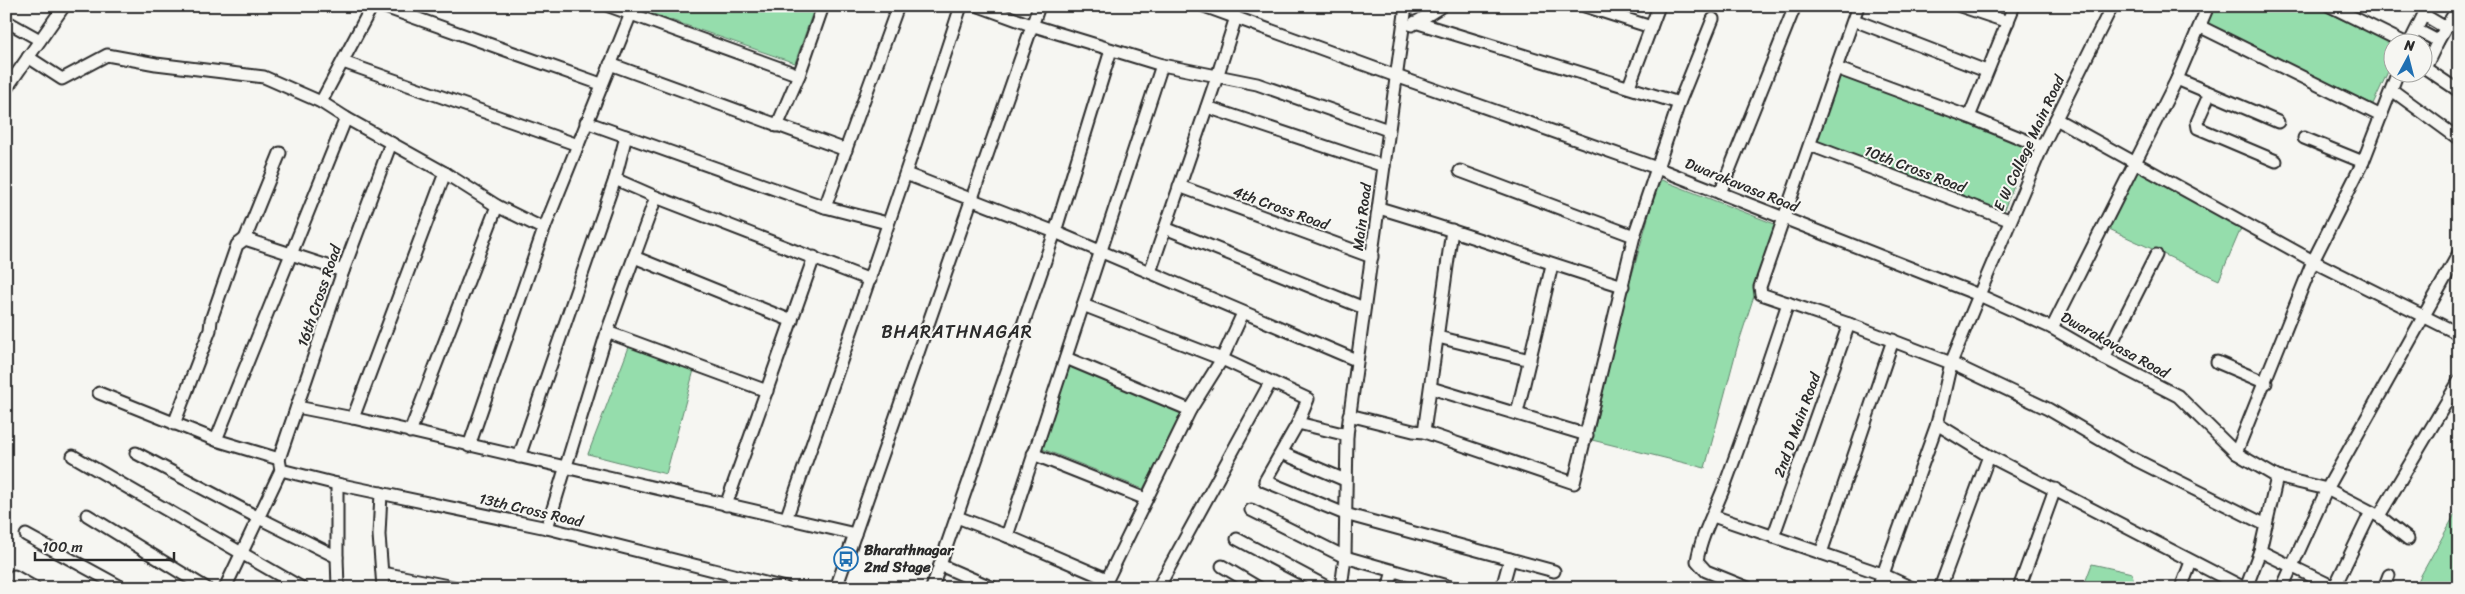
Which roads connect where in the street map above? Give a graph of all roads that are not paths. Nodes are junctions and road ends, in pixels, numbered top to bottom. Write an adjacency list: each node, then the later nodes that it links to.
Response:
1 (64, 6): 38 (street)
2 (372, 6): 42 (street)
3 (382, 6): 52 (street)
4 (609, 6): 22 (street)
5 (823, 6): 47 (street)
6 (898, 6): 76 (street)
7 (961, 6): 85 (street)
8 (979, 6): 31 (street)
9 (1039, 6): 31 (street)
10 (1204, 6): 25 (street, Dwarakavasa Road)
11 (1406, 6): 36 (street, Main Road)
12 (1442, 6): 29 (street)
13 (1584, 6): 32 (street)
14 (1659, 6): 32 (street)
15 (1795, 6): 88 (street)
16 (1858, 6): 27 (street)
17 (1960, 6): 30 (street)
18 (2014, 6): 30 (street)
19 (2112, 6): 64 (street, E W College Main Road)
20 (2208, 6): 33 (street)
21 (2330, 6): 37 (street)
22 (632, 10): 43 (street); 47 (street)
23 (2459, 10): 34 (street)
24 (2426, 11): 34 (street); 35 (street)
25 (1236, 17): 48 (street, Dwarakavasa Road); 49 (street)
26 (1713, 19): 59 (street)
27 (1854, 20): 45 (street); 46 (street)
28 (6, 21): 38 (street)
29 (1415, 22): 36 (street); 53 (street)
30 (2008, 22): 46 (street)
31 (1032, 25): 40 (street); 90 (street)
32 (1651, 27): 53 (street)
33 (2201, 27): 50 (street); 61 (street)
34 (2446, 28): 39 (street)
35 (2417, 30): 39 (street)
36 (1403, 31): 48 (street, Main Road)
37 (2382, 32)
38 (40, 40): 41 (street)
39 (2438, 41): 56 (street)
40 (1110, 50): 44 (street); 100 (street)
41 (28, 56): 54 (street); 58 (street)
42 (343, 62): 58 (street); 73 (street)
43 (610, 64): 52 (street); 67 (street)
44 (1162, 65): 49 (street); 103 (street)
45 (1836, 68): 62 (street); 74 (street)
46 (1986, 71): 62 (street)
47 (799, 75): 67 (street)
48 (1396, 76): 68 (street, Main Road); 82 (street, Dwarakavasa Road)
49 (1217, 77): 60 (street); 68 (street)
50 (2177, 79): 57 (street); 80 (street)
51 (2395, 82): 55 (street)
52 (601, 84): 65 (street)
53 (1629, 86): 59 (street)
54 (6, 89)
55 (2392, 90): 61 (street); 71 (street)
56 (2459, 91)
57 (2210, 92): 66 (street); 78 (street)
58 (321, 102): 63 (street)
59 (1679, 103): 82 (street)
60 (1207, 107): 81 (street); 87 (street)
61 (2381, 116): 79 (street)
62 (1969, 117): 75 (street)
63 (346, 118): 72 (street); 105 (street)
64 (2056, 119): 75 (street, E W College Main Road); 80 (street)
65 (586, 122): 69 (street); 73 (street)
66 (2278, 122)
67 (777, 126): 76 (street)
68 (1388, 130): 81 (street, Main Road)
69 (626, 136): 86 (street); 92 (street)
70 (2304, 138): 79 (street)
71 (2459, 139)
72 (391, 143): 84 (street); 112 (street, 16th Cross Road)
73 (578, 145): 98 (street)
74 (1810, 145): 94 (street); 95 (street, 10th Cross Road)
75 (2042, 147): 95 (street, E W College Main Road)
76 (846, 150): 92 (street)
77 (280, 152): 102 (street)
78 (2276, 161)
79 (2363, 162): 110 (street)
80 (2135, 163): 110 (street); 124 (street)
81 (1384, 166): 93 (street, Main Road)
82 (1657, 168): 88 (street, Dwarakavasa Road); 101 (street)
83 (1460, 170): 101 (street)
84 (445, 173): 91 (street); 146 (street)
85 (906, 174): 90 (street); 96 (street)
86 (615, 178): 89 (street); 162 (street)
87 (1179, 186): 97 (street); 109 (street, 4th Cross Road)
88 (1720, 193): 94 (street, Dwarakavasa Road)
89 (656, 197): 107 (street); 108 (street)
90 (971, 199): 100 (street); 183 (street)
91 (497, 206): 98 (street); 150 (street)
92 (825, 206): 96 (street)
93 (1379, 208): 99 (street); 109 (street, Main Road)
94 (1784, 218): 116 (street, Dwarakavasa Road); 117 (street)
95 (2009, 220): 116 (street, E W College Main Road)
96 (887, 223): 114 (street)
97 (1165, 228): 113 (street); 119 (street)
98 (544, 229): 155 (street)
99 (1452, 230): 111 (street); 127 (street)
100 (1055, 232): 103 (street); 179 (street)
101 (1634, 236): 115 (street)
102 (245, 239): 105 (street); 148 (street)
103 (1100, 252): 113 (street); 118 (street)
104 (2459, 253): 121 (street)
105 (293, 254): 112 (street); 154 (street)
106 (2156, 255): 130 (street)
107 (634, 257): 122 (street); 125 (street)
108 (814, 257): 114 (street); 122 (street)
109 (1372, 257): 119 (street, Main Road)
110 (2313, 261): 121 (street); 138 (street)
111 (1552, 265): 115 (street); 133 (street)
112 (343, 271): 142 (street, 16th Cross Road)
113 (1150, 272): 120 (street)
114 (870, 280): 180 (street)
115 (1622, 286): 153 (street)
116 (1979, 295): 124 (street, Dwarakavasa Road); 135 (street, E W College Main Road)
117 (1788, 304): 123 (street); 177 (street)
118 (1083, 305): 129 (street); 131 (street)
119 (1364, 308): 132 (street, Main Road)
120 (1243, 313): 131 (street); 132 (street)
121 (2422, 314): 126 (street); 169 (street)
122 (792, 322): 140 (street)
123 (1849, 324): 128 (street); 186 (street, 2nd D Main Road)
124 (2052, 328): 130 (street, Dwarakavasa Road)
125 (607, 332): 140 (street); 164 (street)
126 (2459, 334)
127 (1438, 338): 133 (street); 139 (street)
128 (1893, 340): 135 (street); 191 (street)
129 (1066, 358): 143 (street); 159 (street)
130 (2104, 358): 158 (street, Dwarakavasa Road)
131 (1222, 359): 137 (street); 143 (street)
132 (1356, 360): 145 (street, Main Road)
133 (1530, 360): 144 (street)
134 (2218, 362): 138 (street)
135 (1951, 363): 149 (street, E W College Main Road); 181 (street)
136 (2459, 381): 175 (street)
137 (1270, 383): 147 (street); 218 (street)
138 (2266, 383): 158 (street)
139 (1431, 388): 144 (street); 151 (street)
140 (768, 391): 172 (street)
141 (99, 394): 148 (street, 13th Cross Road)
142 (297, 407): 146 (street); 163 (street, 16th Cross Road)
143 (1190, 410): 171 (street)
144 (1516, 413): 153 (street)
145 (1350, 415): 151 (street); 152 (street, Main Road)
146 (353, 418): 150 (street)
147 (1298, 423): 152 (street); 157 (street)
148 (174, 424): 154 (street, 13th Cross Road)
149 (1937, 424): 161 (street); 202 (street, E W College Main Road)
150 (410, 432): 155 (street)
151 (1424, 432): 153 (street)
152 (1347, 435): 166 (street, Main Road)
153 (1587, 435)
154 (216, 440): 163 (street, 13th Cross Road)
155 (469, 446): 162 (street)
156 (136, 453): 178 (street)
157 (1282, 453): 166 (street); 174 (street)
158 (2236, 453): 165 (street, Dwarakavasa Road)
159 (1033, 454): 171 (street); 185 (street)
160 (73, 456): 190 (street)
161 (1989, 456): 168 (street); 228 (street)
162 (519, 457): 164 (street)
163 (280, 464): 167 (street, 13th Cross Road); 178 (street, 16th Cross Road)
164 (567, 468): 172 (street); 182 (street)
165 (2277, 477): 169 (street, Dwarakavasa Road); 181 (street)
166 (1345, 480): 174 (street, Main Road)
167 (337, 484): 170 (street, 13th Cross Road); 192 (street)
168 (2055, 489): 195 (street); 229 (street)
169 (2327, 489): 175 (street, Dwarakavasa Road); 198 (street)
170 (381, 493): 182 (street, 13th Cross Road); 201 (street)
171 (1146, 499): 205 (street)
172 (726, 505): 180 (street)
173 (1251, 510): 193 (street)
174 (1345, 514): 193 (street, Main Road); 194 (street)
175 (2375, 514): 188 (street, Dwarakavasa Road); 233 (street)
176 (88, 515): 208 (street)
177 (1713, 516): 186 (street); 225 (street)
178 (257, 517): 190 (street, 16th Cross Road); 192 (street)
179 (957, 517): 185 (street); 196 (street)
180 (786, 519): 183 (street)
181 (2266, 524): 189 (street)
182 (548, 528): 214 (street, 13th Cross Road)
183 (855, 534): 215 (street)
184 (26, 535): 207 (street)
185 (1007, 536): 205 (street)
186 (1773, 537): 191 (street)
187 (1237, 539): 220 (street)
188 (2408, 539)
189 (2260, 551): 198 (street); 231 (street)
190 (240, 553): 209 (street, 16th Cross Road); 210 (street)
191 (1821, 553): 202 (street)
192 (337, 556): 211 (street)
193 (1345, 557): 199 (street); 221 (street, Main Road)
194 (1510, 559): 200 (street); 224 (street)
195 (2191, 562): 230 (street); 231 (street)
196 (940, 565): 216 (street); 217 (street)
197 (1222, 566): 219 (street)
198 (2292, 566): 232 (street); 233 (street)
199 (1393, 570): 222 (street); 223 (street)
200 (1554, 571)
201 (383, 573): 212 (street); 213 (street)
202 (1882, 574): 226 (street, E W College Main Road); 227 (street)
203 (2389, 575): 234 (street)
204 (14, 576): 206 (street)
205 (1105, 583)
206 (35, 588)
207 (123, 588)
208 (206, 588)
209 (225, 588)
210 (302, 588)
211 (338, 588)
212 (383, 588)
213 (458, 588)
214 (785, 588)
215 (836, 588)
216 (932, 588)
217 (993, 588)
218 (1158, 588)
219 (1259, 588)
220 (1329, 588)
221 (1342, 588)
222 (1388, 588)
223 (1454, 588)
224 (1502, 588)
225 (1748, 588)
226 (1878, 588)
227 (1912, 588)
228 (1940, 588)
229 (2019, 588)
230 (2182, 588)
231 (2245, 588)
232 (2282, 588)
233 (2335, 588)
234 (2384, 588)

